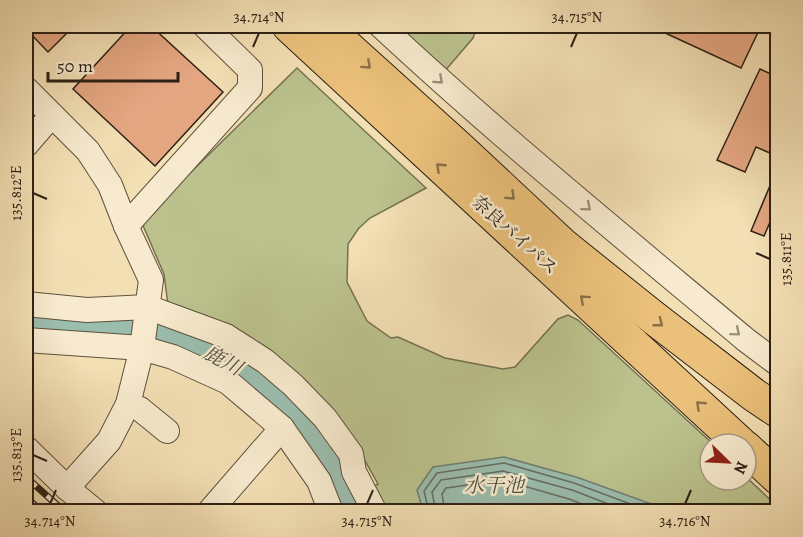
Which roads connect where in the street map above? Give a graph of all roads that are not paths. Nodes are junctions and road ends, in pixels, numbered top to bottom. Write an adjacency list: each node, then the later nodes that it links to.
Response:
1 (205, 26): 8 (street)
2 (289, 26): 17 (highway, 奈良バイパス, one-way to 2)
3 (324, 26): 14 (highway, 奈良バイパス, one-way to 14)
4 (381, 26): 12 (street, one-way to 12)
5 (26, 89): 6 (street)
6 (52, 115): 7 (street); 8 (street)
7 (26, 145)
8 (126, 226): 10 (street)
9 (26, 304): 10 (street)
10 (144, 328): 11 (street); 13 (street); 15 (street); 25 (street)
11 (26, 340)
12 (777, 364)
13 (128, 404): 16 (street); 21 (street)
14 (777, 411)
15 (282, 428): 23 (street); 24 (street)
16 (167, 431)
17 (728, 432)
18 (26, 448): 21 (street)
19 (758, 460): 20 (highway)
20 (777, 478)
21 (67, 488): 22 (street)
22 (96, 512)
23 (209, 512)
24 (331, 512)
25 (375, 512)

